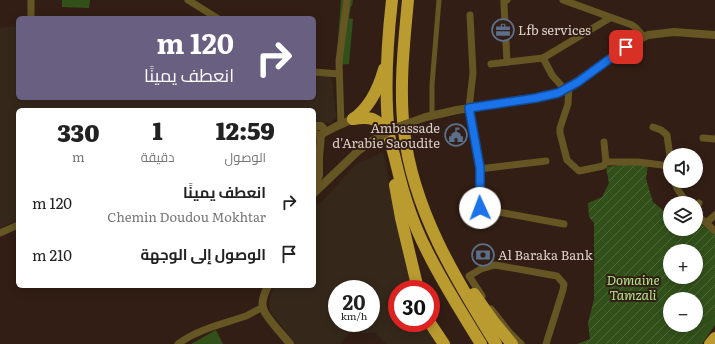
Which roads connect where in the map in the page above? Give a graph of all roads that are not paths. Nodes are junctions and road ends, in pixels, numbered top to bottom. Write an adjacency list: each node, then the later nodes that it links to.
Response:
1 (31, 0): 10 (street)
2 (188, 0): 11 (street)
3 (347, 0): 20 (street)
4 (392, 0): 15 (highway)
5 (408, 0): 53 (highway)
6 (438, 0): 23 (street)
7 (507, 0): 17 (street)
8 (563, 0): 12 (street)
9 (470, 15): 22 (street)
10 (31, 16)
11 (214, 16)
12 (610, 18): 14 (street); 16 (street)
13 (715, 35): 14 (street)
14 (643, 36): 21 (street)
15 (388, 44): 24 (highway); 28 (highway)
16 (543, 58): 17 (street); 21 (street)
17 (507, 62): 18 (street)
18 (491, 64)
19 (316, 72): 20 (street)
20 (339, 74): 25 (street)
21 (567, 89): 22 (street); 35 (street)
22 (469, 108): 23 (street); 37 (street)
23 (429, 116): 34 (street, bridge)
24 (353, 119): 25 (street); 28 (highway)
25 (338, 125): 27 (street)
26 (653, 127): 32 (street)
27 (317, 131): 38 (street)
28 (389, 135): 48 (highway); 57 (highway)
29 (703, 138): 30 (street)
30 (715, 139)
31 (604, 142): 35 (street)
32 (669, 148)
33 (546, 161): 37 (street)
34 (346, 162): 38 (street); 40 (street)
35 (606, 162): 36 (street)
36 (663, 165)
37 (480, 168): 44 (street)
38 (320, 175): 39 (street)
39 (316, 184)
40 (316, 192)
41 (715, 215): 43 (street)
42 (703, 220): 43 (street)
43 (706, 223): 46 (street)
44 (564, 224)
45 (16, 226): 47 (street)
46 (715, 231)
47 (0, 233)
48 (416, 280)
49 (267, 288): 50 (street)
50 (262, 308): 54 (street); 55 (street)
51 (436, 332): 56 (highway)
52 (715, 338): 60 (highway)
53 (507, 343)
54 (178, 344)
55 (290, 344)
56 (444, 344)
57 (481, 344)
58 (521, 344): 59 (street)
59 (546, 344)
60 (710, 344)

